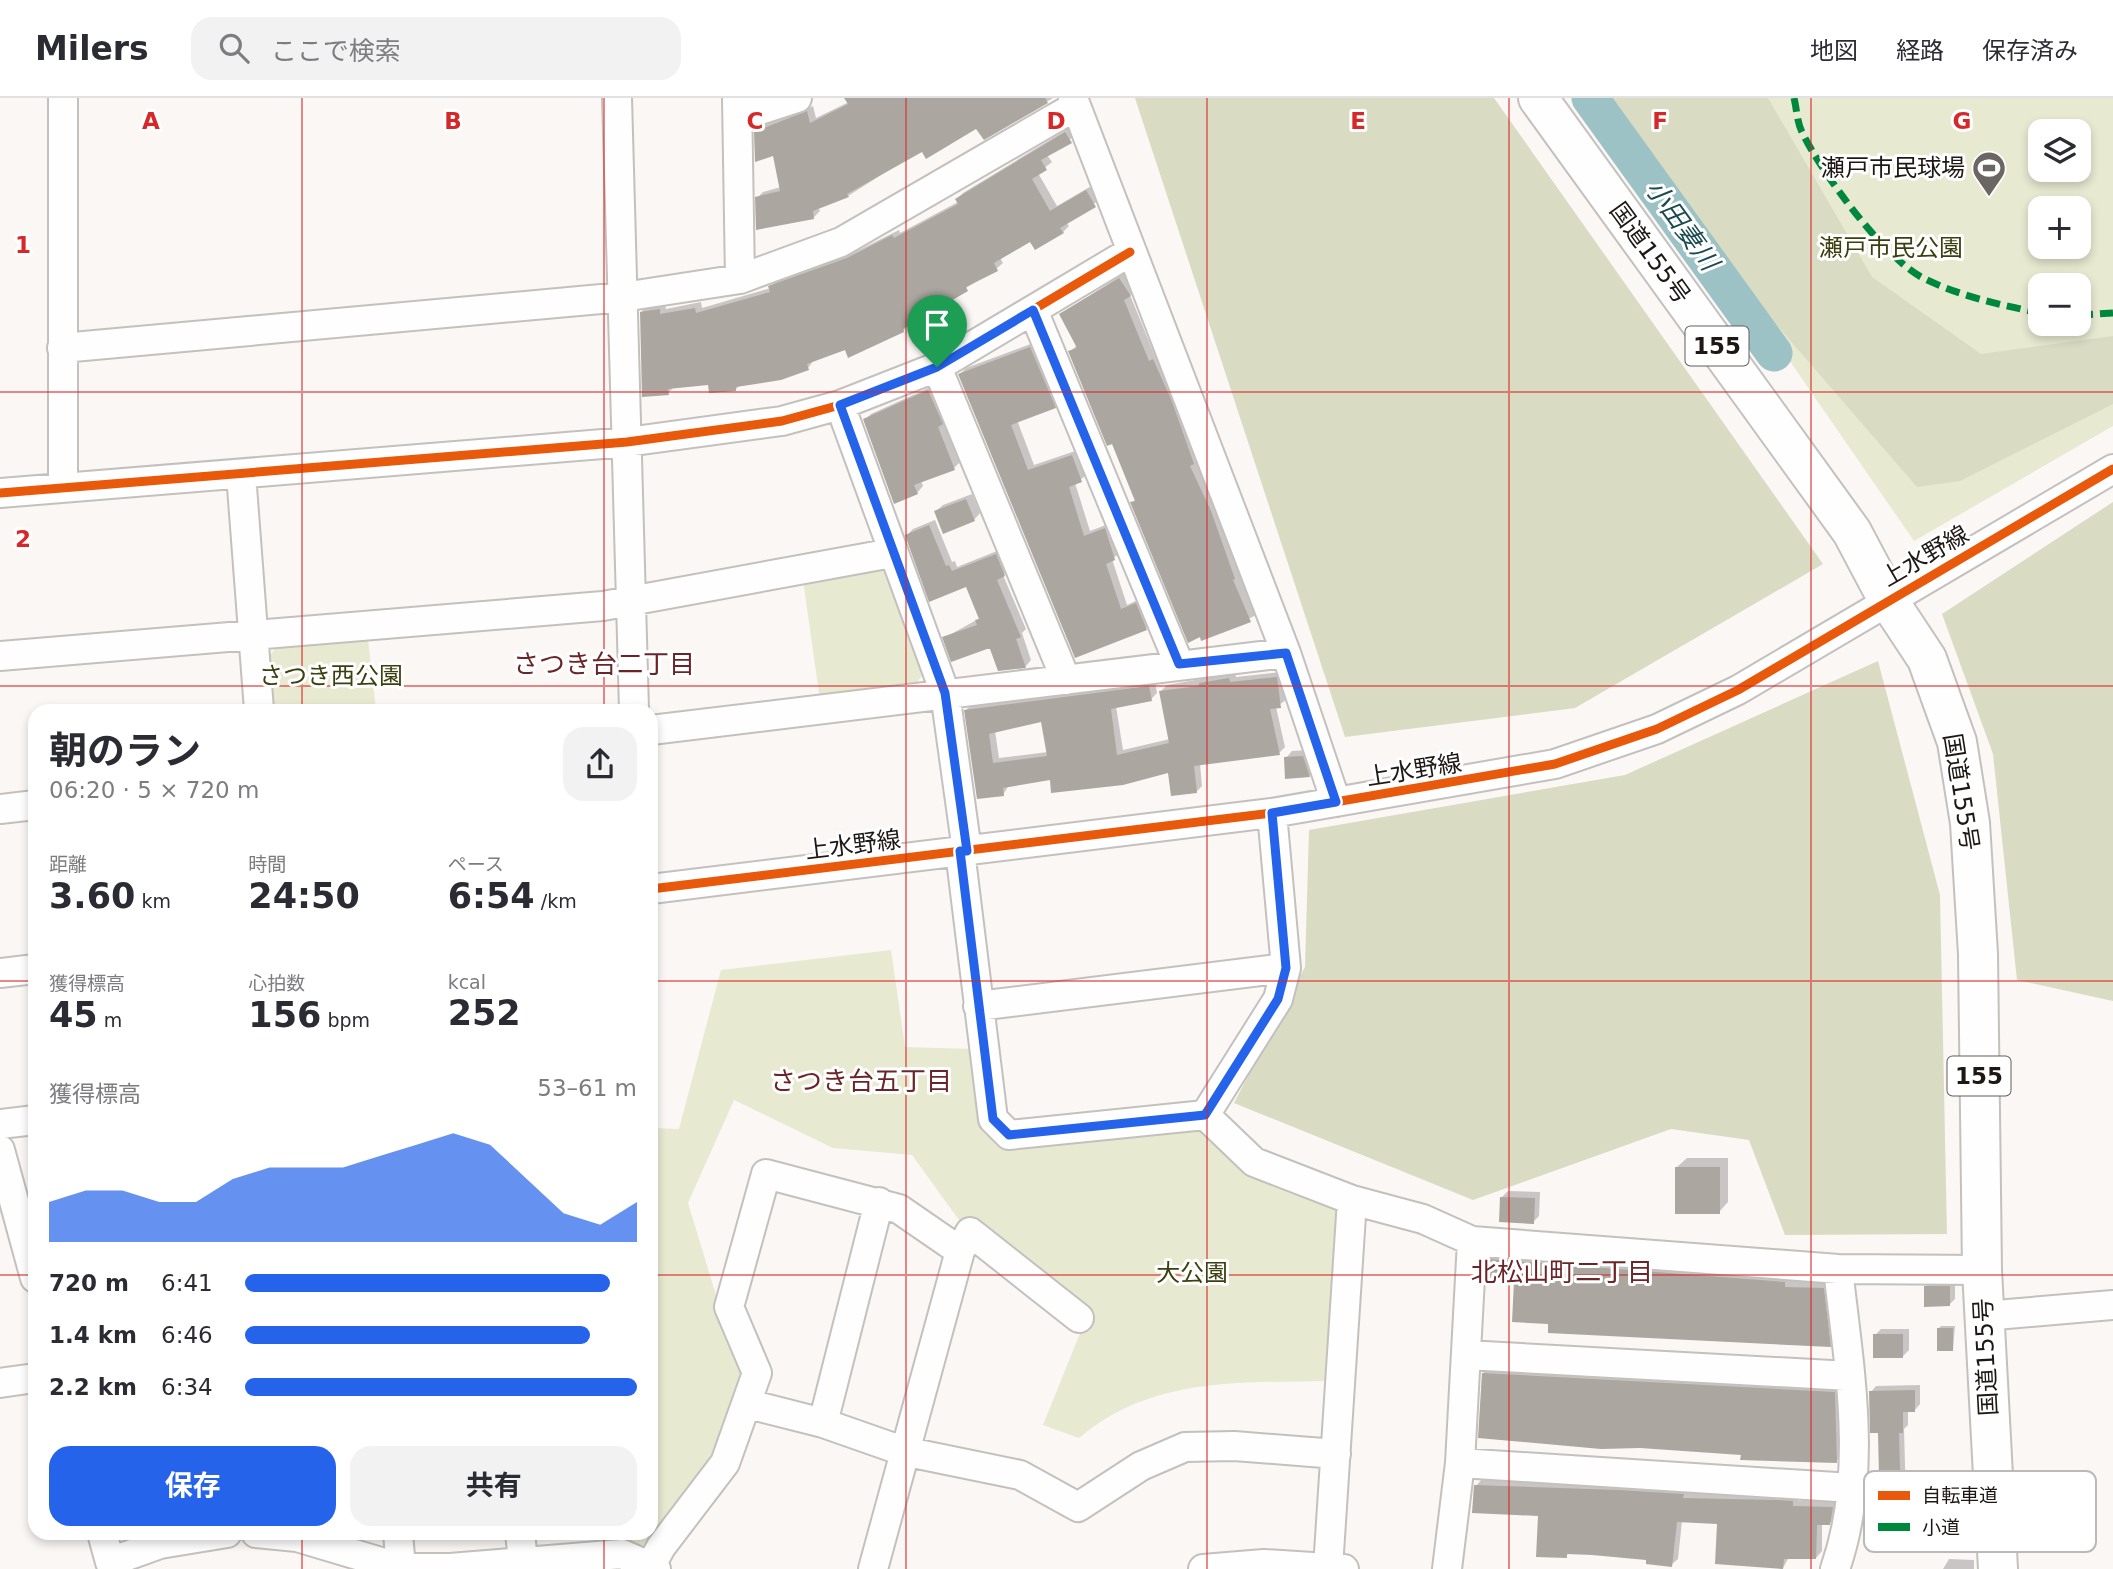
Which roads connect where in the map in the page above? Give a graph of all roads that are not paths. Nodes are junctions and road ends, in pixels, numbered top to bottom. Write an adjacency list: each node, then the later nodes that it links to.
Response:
1 (63, 98): 11 (street)
2 (617, 98): 9 (street)
3 (797, 98): 6 (street)
4 (1538, 98): 20 (highway, 国道155号 / 155)
5 (1075, 102): 7 (street); 8 (street)
6 (737, 108): 8 (street)
7 (1130, 252): 10 (street); 23 (street)
8 (740, 279): 9 (street)
9 (623, 297): 11 (street); 14 (street)
10 (1033, 310): 12 (street); 25 (street)
11 (62, 348): 17 (street)
12 (937, 367): 13 (street); 26 (street)
13 (840, 405): 14 (street); 19 (street)
14 (627, 442): 16 (street); 21 (street)
15 (2113, 470): 20 (street, 上水野線)
16 (241, 474): 17 (street); 22 (street)
17 (63, 487): 18 (street)
18 (0, 493)
19 (892, 553): 21 (street); 27 (street)
20 (1888, 600): 31 (street, 上水野線); 51 (highway, 国道155号 / 155)
21 (629, 602): 22 (street); 29 (street)
22 (254, 636): 24 (street); 28 (street)
23 (1286, 653): 25 (street); 31 (street)
24 (0, 656)
25 (1179, 664): 26 (street)
26 (1066, 680): 27 (street)
27 (945, 693): 30 (street); 35 (street)
28 (259, 704)
29 (634, 704)
30 (658, 729)
31 (1336, 802): 34 (street, 上水野線)
32 (28, 806): 33 (street)
33 (0, 809)
34 (1272, 813): 35 (street, 上水野線); 37 (street)
35 (963, 851): 36 (street, 上水野線); 40 (street)
36 (658, 888)
37 (1286, 968): 40 (street); 41 (street)
38 (28, 970): 39 (street)
39 (0, 973)
40 (978, 1006): 41 (street)
41 (1205, 1115): 45 (street)
42 (28, 1121): 43 (street)
43 (0, 1124)
44 (0, 1150): 47 (street)
45 (1352, 1200): 48 (street); 62 (street)
46 (879, 1202): 49 (street); 59 (street); 60 (street)
47 (28, 1239)
48 (1472, 1241): 50 (street); 55 (street)
49 (960, 1251): 54 (street); 61 (street)
50 (1838, 1269): 51 (street); 56 (street)
51 (1982, 1270): 53 (highway, 国道155号 / 155)
52 (2113, 1305): 53 (street)
53 (1984, 1316): 64 (highway, 国道155号 / 155)
54 (1079, 1318)
55 (1466, 1355): 56 (street); 63 (street)
56 (1850, 1376): 65 (street)
57 (28, 1379): 58 (street)
58 (0, 1383)
59 (748, 1404): 60 (street); 72 (street)
60 (823, 1423): 61 (street)
61 (903, 1451): 62 (street); 75 (street)
62 (1336, 1454): 74 (street)
63 (1460, 1463): 65 (street); 77 (street)
64 (1993, 1471)
65 (1852, 1488): 78 (street)
66 (104, 1540): 67 (street)
67 (184, 1540)
68 (307, 1540): 73 (street)
69 (399, 1540): 73 (street)
70 (521, 1540): 71 (street)
71 (523, 1561): 72 (street); 73 (street)
72 (652, 1567)
73 (401, 1568)
74 (1336, 1568): 76 (street)
75 (873, 1569)
76 (1206, 1569)
77 (1447, 1569)
78 (1835, 1569)

